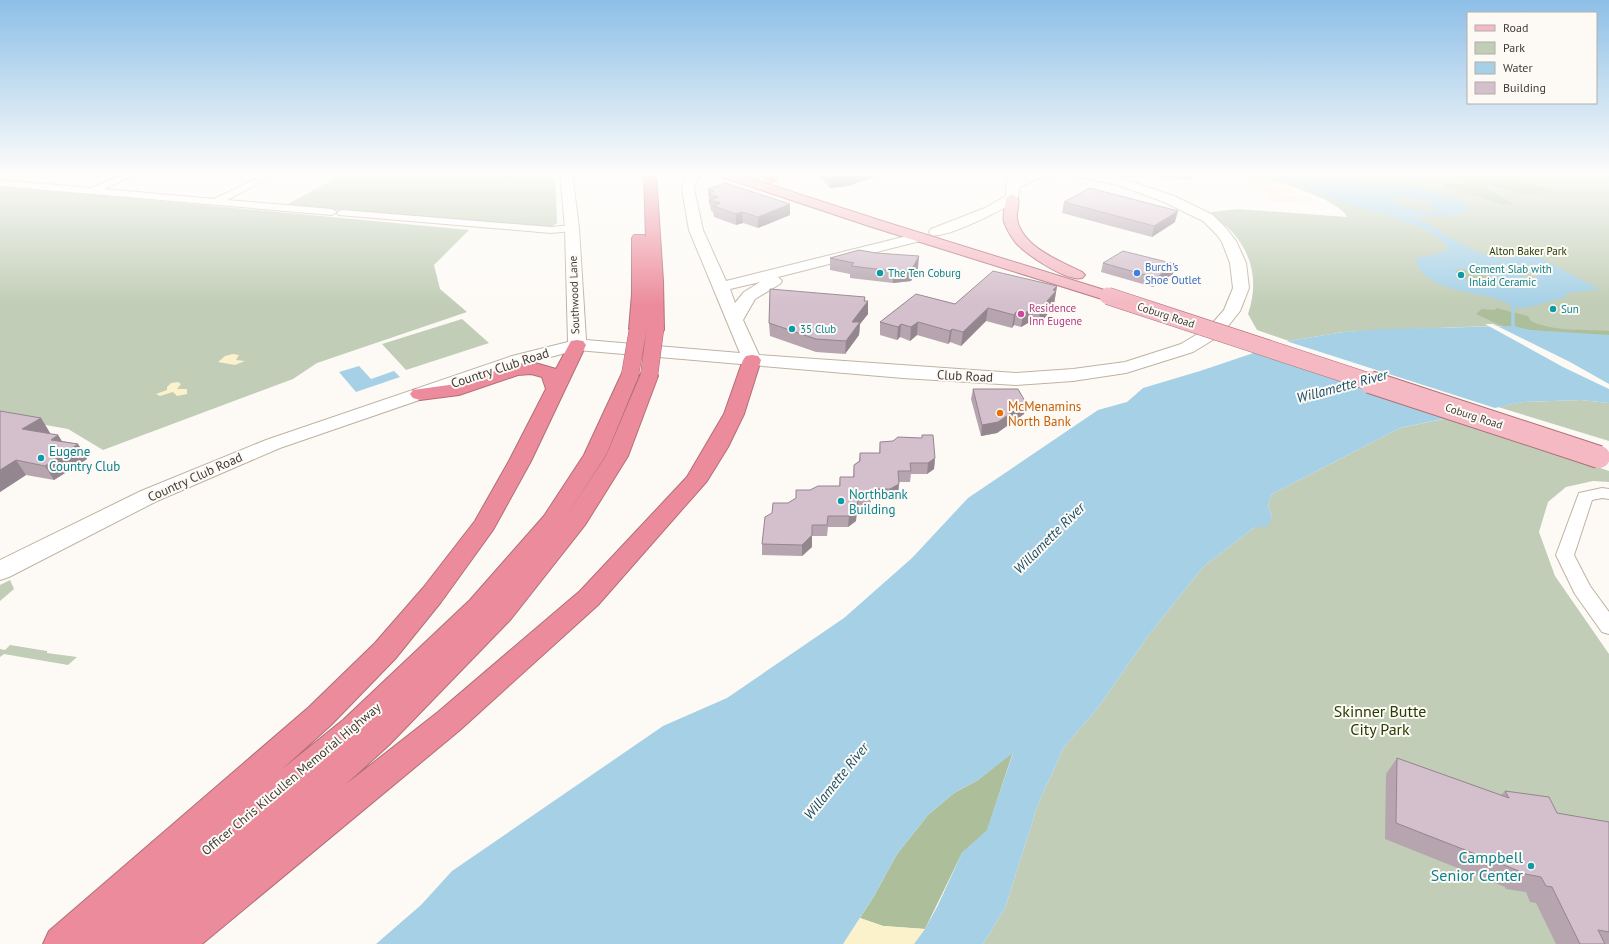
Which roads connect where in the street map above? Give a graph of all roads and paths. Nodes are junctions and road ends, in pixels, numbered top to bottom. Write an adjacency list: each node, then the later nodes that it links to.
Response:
1 (390, 217): 12 (street)
2 (571, 217): 12 (main road, Southwood Lane)
3 (639, 217): 22 (highway, Officer Chris Kilcullen Memorial Highway)
4 (652, 217): 22 (highway, Officer Chris Kilcullen Memorial Highway)
5 (693, 217): 19 (main road)
6 (856, 217): 11 (main road, Coburg Road)
7 (891, 217): 13 (main road, Coburg Road)
8 (973, 217): 13 (main road)
9 (1010, 217): 18 (main road)
10 (1206, 217): 24 (main road, Club Road)
11 (877, 224): 14 (main road, Coburg Road); 16 (main road)
12 (572, 228): 23 (main road, Southwood Lane)
13 (936, 232): 15 (main road); 18 (main road, Coburg Road)
14 (919, 237): 15 (main road, Coburg Road); 16 (main road)
15 (947, 246): 20 (main road, Coburg Road)
16 (847, 254): 17 (main road)
17 (813, 265): 19 (main road); 21 (main road)
18 (1092, 282): 20 (main road, Coburg Road)
19 (720, 287): 21 (main road)
20 (1112, 293): 28 (main road, Coburg Road, bridge)
21 (735, 319): 24 (main road)
22 (647, 330): 25 (highway, Officer Chris Kilcullen Memorial Highway, bridge)
23 (576, 345): 24 (main road, Country Club Road); 26 (highway); 27 (main road, Country Club Road)
24 (752, 360): 35 (highway)
25 (639, 376): 33 (highway, Officer Chris Kilcullen Memorial Highway); 34 (highway, Officer Chris Kilcullen Memorial Highway)
26 (555, 389): 27 (highway); 32 (highway)
27 (420, 394): 30 (main road, Country Club Road)
28 (1605, 454)
29 (1600, 494): 31 (street)
30 (0, 571)
31 (1609, 627)
32 (62, 944)
33 (94, 944)
34 (142, 944)
35 (173, 944)

